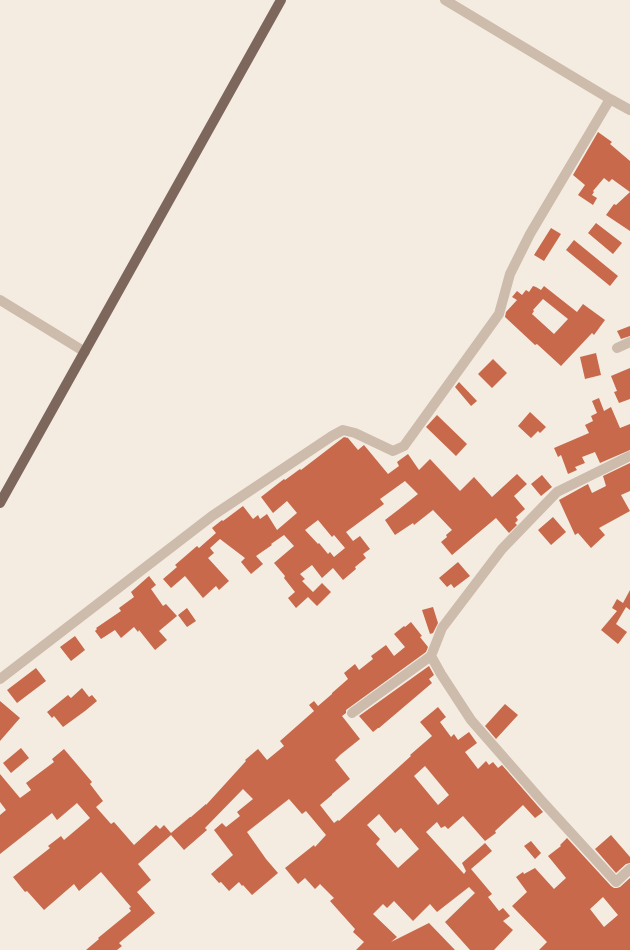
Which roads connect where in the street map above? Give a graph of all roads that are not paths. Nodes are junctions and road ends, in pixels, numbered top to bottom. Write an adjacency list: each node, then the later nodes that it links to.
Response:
1 (281, 0): 8 (main road)
2 (446, 0): 3 (street)
3 (610, 99): 4 (street); 12 (street)
4 (630, 110)
5 (0, 300): 8 (street)
6 (630, 342): 7 (street)
7 (617, 348)
8 (84, 352): 10 (main road)
9 (630, 456): 11 (street)
10 (0, 503)
11 (431, 656): 13 (street); 14 (street)
12 (0, 679)
13 (352, 713)
14 (630, 869)

